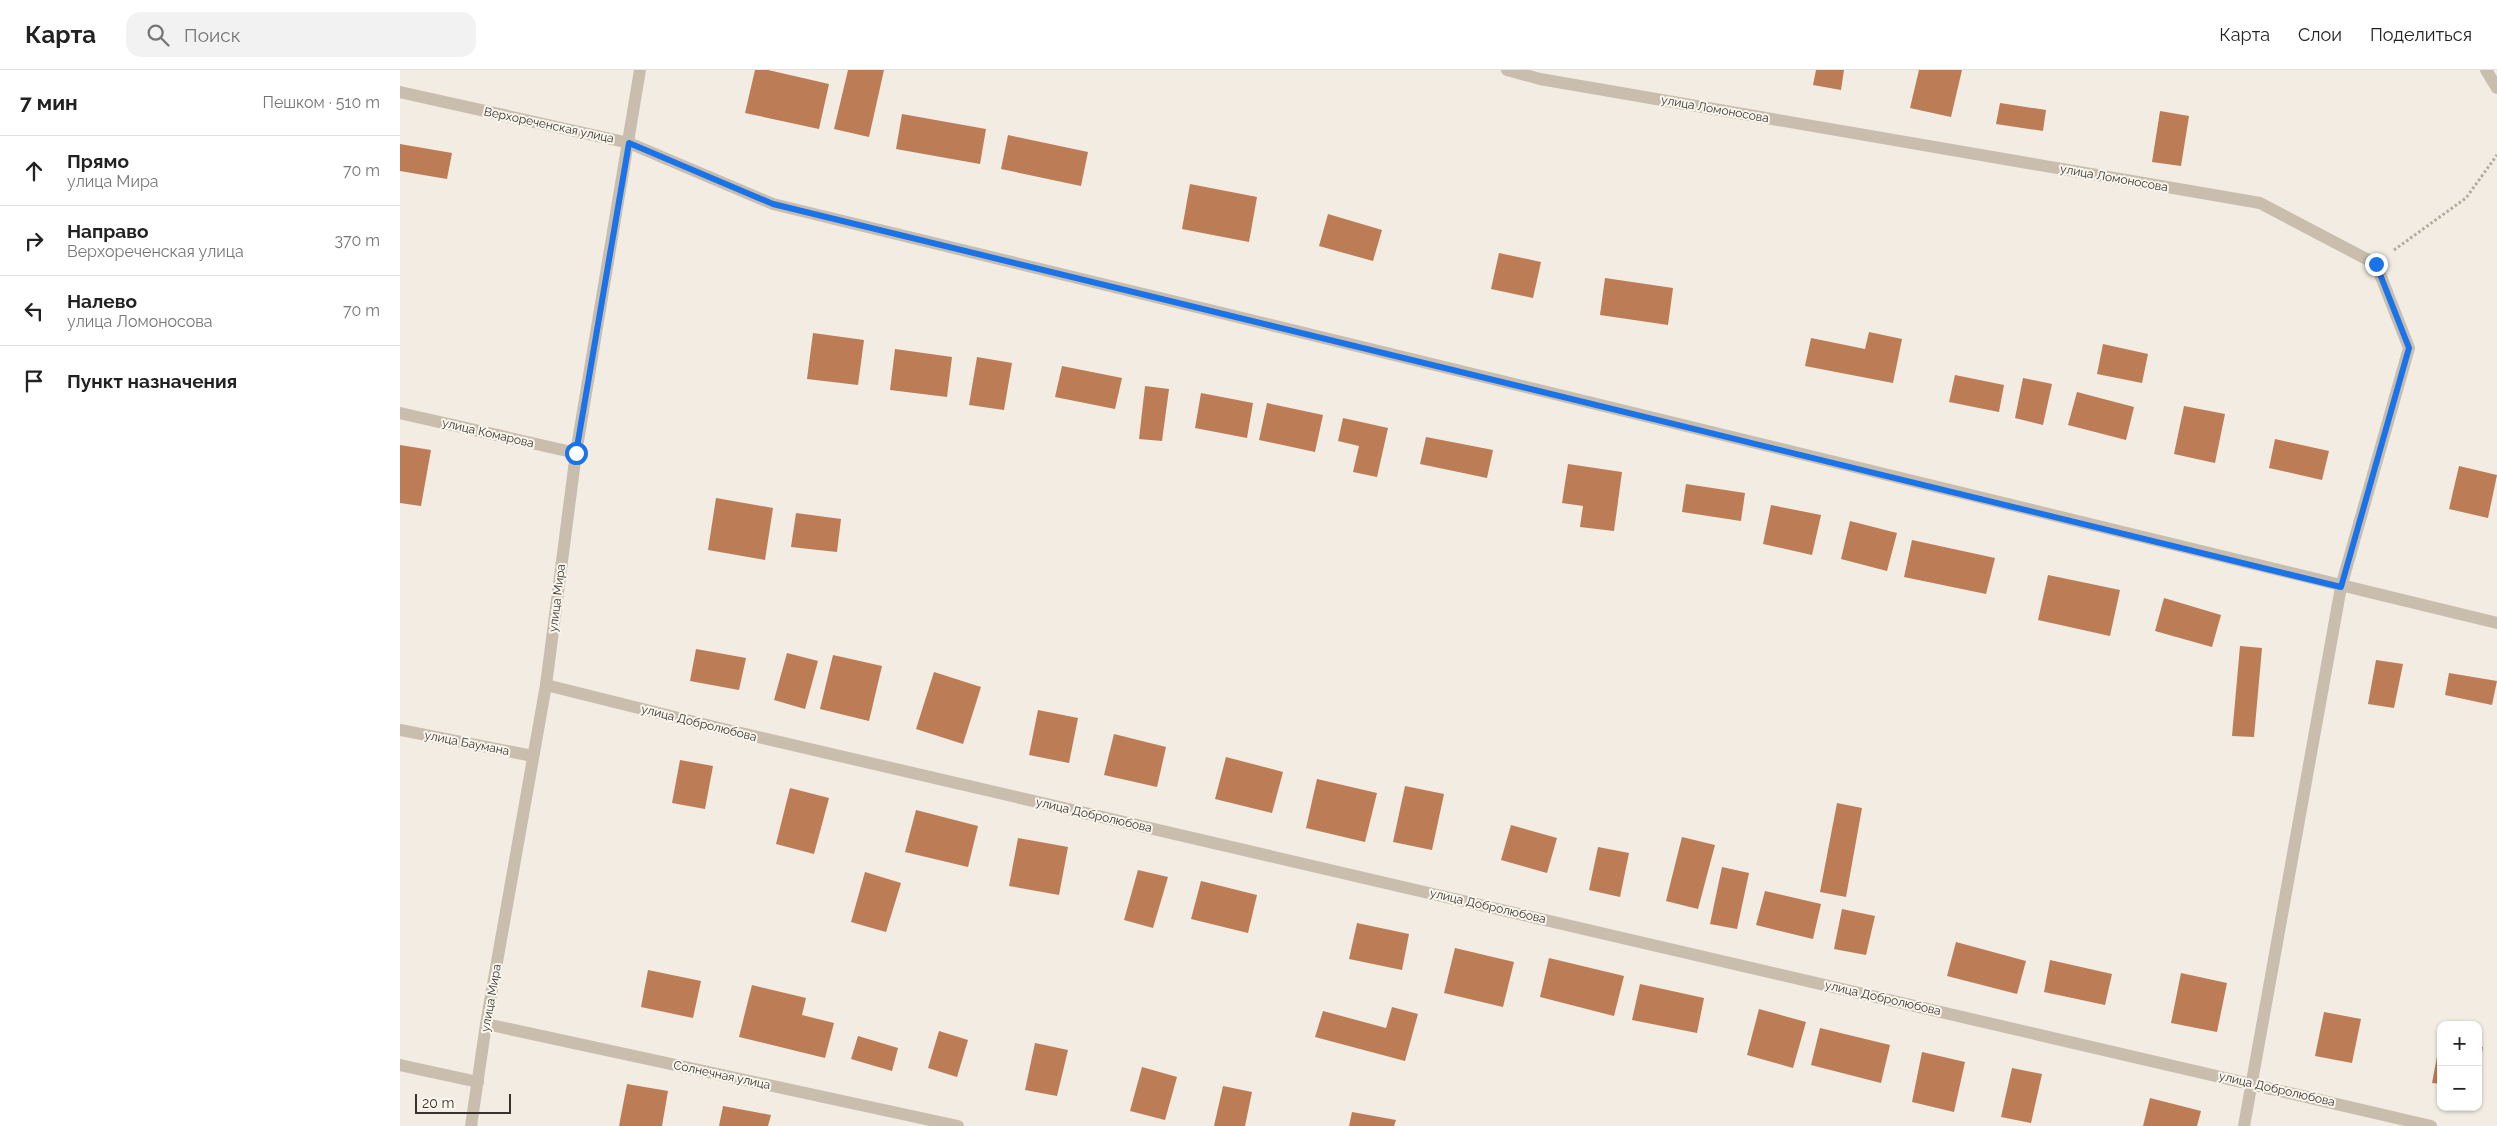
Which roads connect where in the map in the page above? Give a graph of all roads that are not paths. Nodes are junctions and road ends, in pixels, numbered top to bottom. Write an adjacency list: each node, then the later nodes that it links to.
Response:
1 (640, 70): 6 (street, улица Мира)
2 (1507, 70): 9 (street, улица Ломоносова)
3 (2486, 70): 4 (street)
4 (2497, 88)
5 (400, 92): 6 (street, Верхореченская улица)
6 (629, 143): 8 (street, улица Мира); 9 (street, Верхореченская улица)
7 (400, 414): 8 (street, улица Комарова)
8 (576, 453): 11 (street, улица Мира)
9 (2341, 587): 10 (street, Верхореченская улица); 17 (street)
10 (2497, 623)
11 (546, 685): 13 (street, улица Мира); 17 (street, улица Добролюбова)
12 (400, 730): 13 (street, улица Баумана)
13 (533, 756): 14 (street, улица Мира)
14 (486, 1024): 16 (street, улица Мира); 19 (street, Солнечная улица)
15 (400, 1065): 16 (street)
16 (478, 1082): 18 (street, улица Мира)
17 (2250, 1083): 20 (street); 21 (street, улица Добролюбова)
18 (471, 1126)
19 (958, 1126)
20 (2244, 1126)
21 (2431, 1126)

